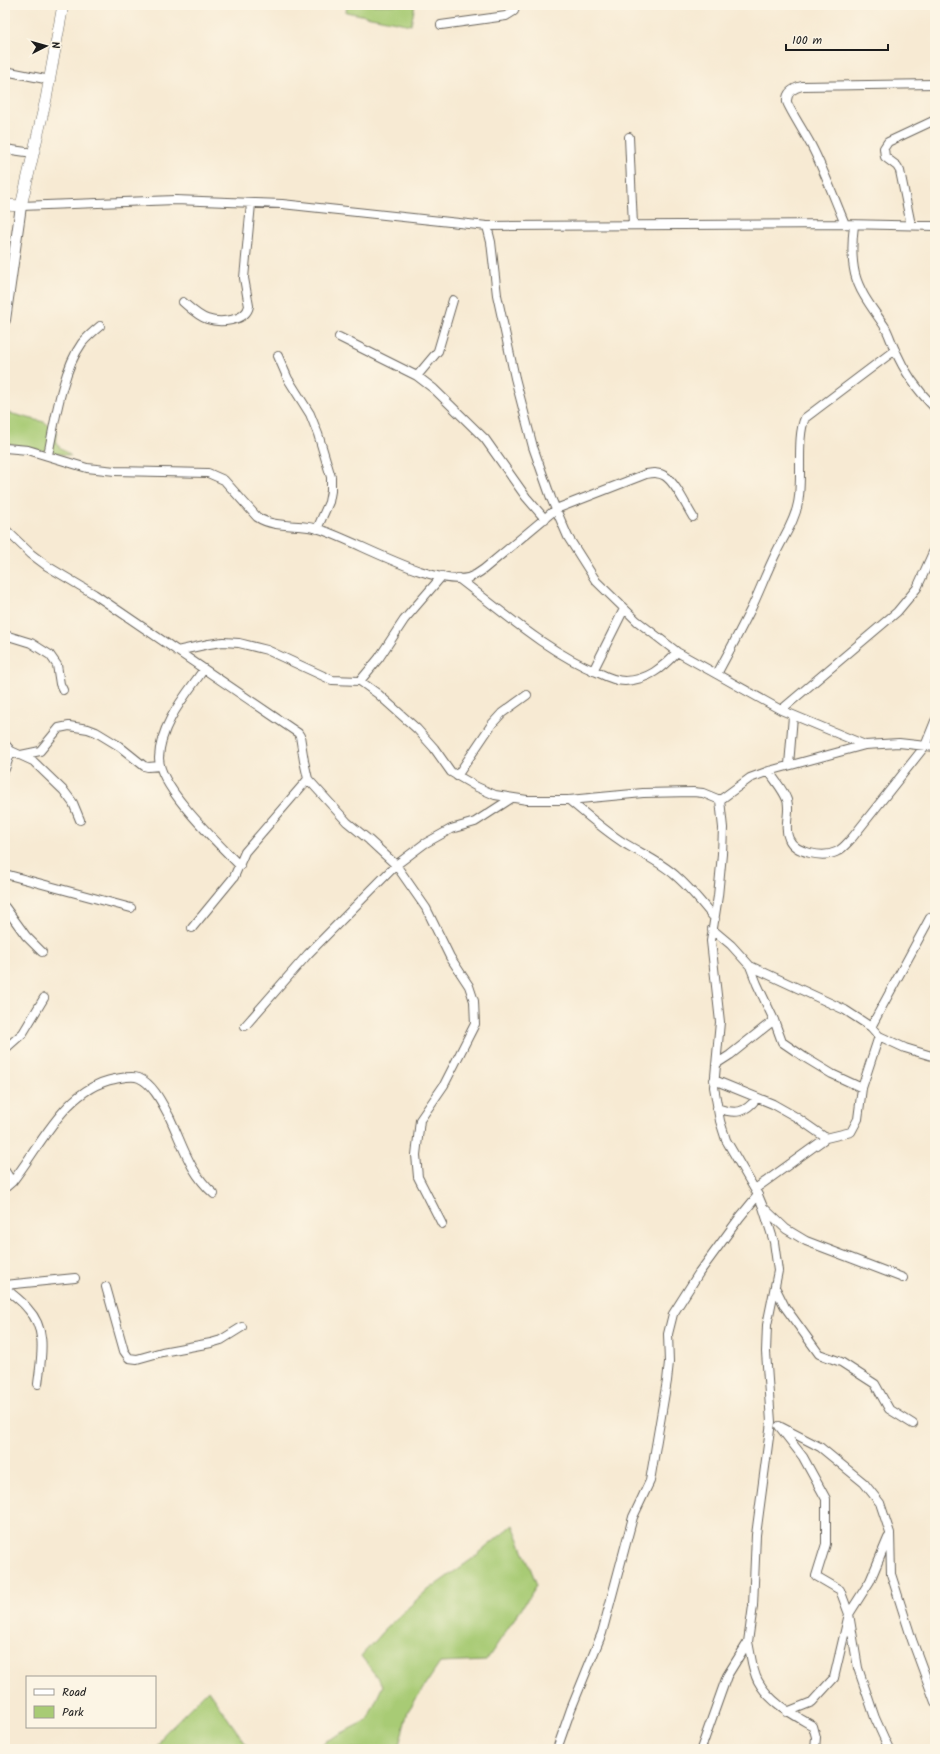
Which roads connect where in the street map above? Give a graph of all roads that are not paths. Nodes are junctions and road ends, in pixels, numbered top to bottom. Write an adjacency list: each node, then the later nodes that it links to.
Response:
1 (63, 5): 5 (main road)
2 (515, 5): 3 (street)
3 (441, 25)
4 (5, 71): 5 (street)
5 (50, 80): 10 (main road)
6 (935, 84): 14 (street)
7 (935, 120): 16 (street)
8 (629, 137): 18 (street)
9 (5, 149): 10 (street)
10 (33, 153): 13 (main road)
11 (252, 204): 13 (street); 17 (street); 21 (street)
12 (5, 205): 13 (main road)
13 (21, 206): 22 (street)
14 (845, 224): 15 (street); 18 (street)
15 (854, 225): 16 (street); 25 (street)
16 (912, 225): 19 (street)
17 (487, 226): 18 (street); 31 (street)
18 (633, 226)
19 (935, 226)
20 (452, 300): 27 (street)
21 (183, 302)
22 (5, 320)
23 (100, 326): 30 (street)
24 (339, 337): 27 (street)
25 (895, 350): 28 (street); 45 (street)
26 (278, 356): 34 (street)
27 (417, 376): 33 (street)
28 (935, 408)
29 (5, 448): 30 (street)
30 (48, 455): 34 (street)
31 (556, 510): 32 (street); 33 (street); 39 (street)
32 (693, 518)
33 (545, 519): 38 (street)
34 (317, 529): 37 (street)
35 (5, 530): 41 (street)
36 (935, 548): 49 (street)
37 (442, 576): 38 (street); 46 (street)
38 (458, 578): 44 (street)
39 (624, 609): 42 (street); 44 (street)
40 (5, 634): 47 (street)
41 (177, 651): 43 (street); 46 (street)
42 (676, 652): 44 (street); 45 (street)
43 (204, 669): 59 (street); 63 (street)
44 (593, 671)
45 (717, 674): 49 (street)
46 (360, 681): 62 (street)
47 (63, 690)
48 (527, 695): 62 (street)
49 (780, 710): 50 (street)
50 (793, 716): 53 (street); 58 (street)
51 (935, 721): 54 (street)
52 (5, 744): 56 (street)
53 (865, 745): 54 (street); 58 (street)
54 (925, 746): 55 (street); 61 (street)
55 (935, 747)
56 (11, 751): 57 (street); 60 (street)
57 (21, 755): 59 (street); 67 (street)
58 (789, 765): 61 (street)
59 (160, 766): 69 (street)
60 (5, 769)
61 (769, 771): 66 (street)
62 (457, 776): 64 (street)
63 (308, 779): 68 (street); 69 (street)
64 (512, 798): 65 (street); 68 (street)
65 (569, 800): 66 (street); 74 (street)
66 (720, 800): 74 (street)
67 (80, 820)
68 (396, 865): 81 (street); 98 (street)
69 (240, 866): 75 (street)
70 (5, 874): 72 (street)
71 (5, 907): 77 (street)
72 (131, 908)
73 (930, 918): 82 (street)
74 (715, 919): 76 (street)
75 (192, 928)
76 (712, 929): 78 (street); 86 (street)
77 (42, 952)
78 (750, 966): 80 (street); 82 (street)
79 (44, 998): 84 (street)
80 (774, 1020): 86 (street); 88 (street)
81 (245, 1026)
82 (871, 1027): 83 (street)
83 (878, 1036): 85 (street); 88 (street)
84 (5, 1049)
85 (935, 1057)
86 (716, 1064): 87 (street)
87 (714, 1080): 89 (street); 90 (street)
88 (862, 1088): 91 (street)
89 (757, 1098): 90 (street); 91 (street)
90 (717, 1108): 95 (street)
91 (826, 1138): 95 (street)
92 (5, 1171): 93 (street)
93 (12, 1182): 94 (street); 96 (street)
94 (5, 1188)
95 (757, 1192): 97 (street); 114 (street)
96 (214, 1194)
97 (763, 1207): 100 (street); 103 (street)
98 (442, 1224)
99 (75, 1278): 102 (street)
100 (903, 1278)
101 (106, 1286): 104 (street)
102 (5, 1287): 105 (street)
103 (776, 1288): 106 (street); 107 (street)
104 (242, 1327)
105 (38, 1384)
106 (771, 1422): 108 (street); 111 (street)
107 (913, 1424)
108 (780, 1426): 109 (street); 110 (street)
109 (890, 1533): 110 (street); 112 (street)
110 (849, 1614): 113 (street); 117 (street)
111 (748, 1642): 113 (street); 115 (street)
112 (935, 1702)
113 (787, 1712): 116 (street)
114 (557, 1749)
115 (701, 1749)
116 (815, 1749)
117 (889, 1749)

